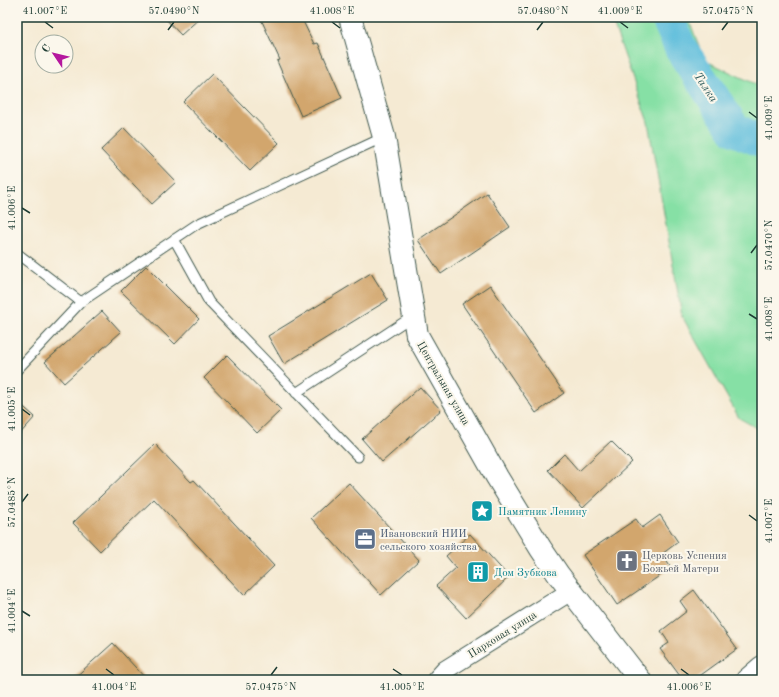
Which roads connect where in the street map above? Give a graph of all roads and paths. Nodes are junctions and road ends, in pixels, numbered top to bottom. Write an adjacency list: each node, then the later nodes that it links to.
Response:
1 (350, 17): 2 (street, Центральная улица)
2 (384, 137): 3 (lane); 6 (street, Центральная улица)
3 (174, 239): 5 (lane); 8 (lane)
4 (17, 253): 5 (lane)
5 (81, 302): 7 (lane)
6 (413, 316): 8 (lane); 10 (street, Центральная улица)
7 (17, 370)
8 (296, 393): 9 (lane)
9 (358, 457)
10 (571, 591): 12 (street, Парковая улица); 13 (street, Центральная улица)
11 (762, 666): 14 (street)
12 (436, 680)
13 (640, 680)
14 (747, 680)

